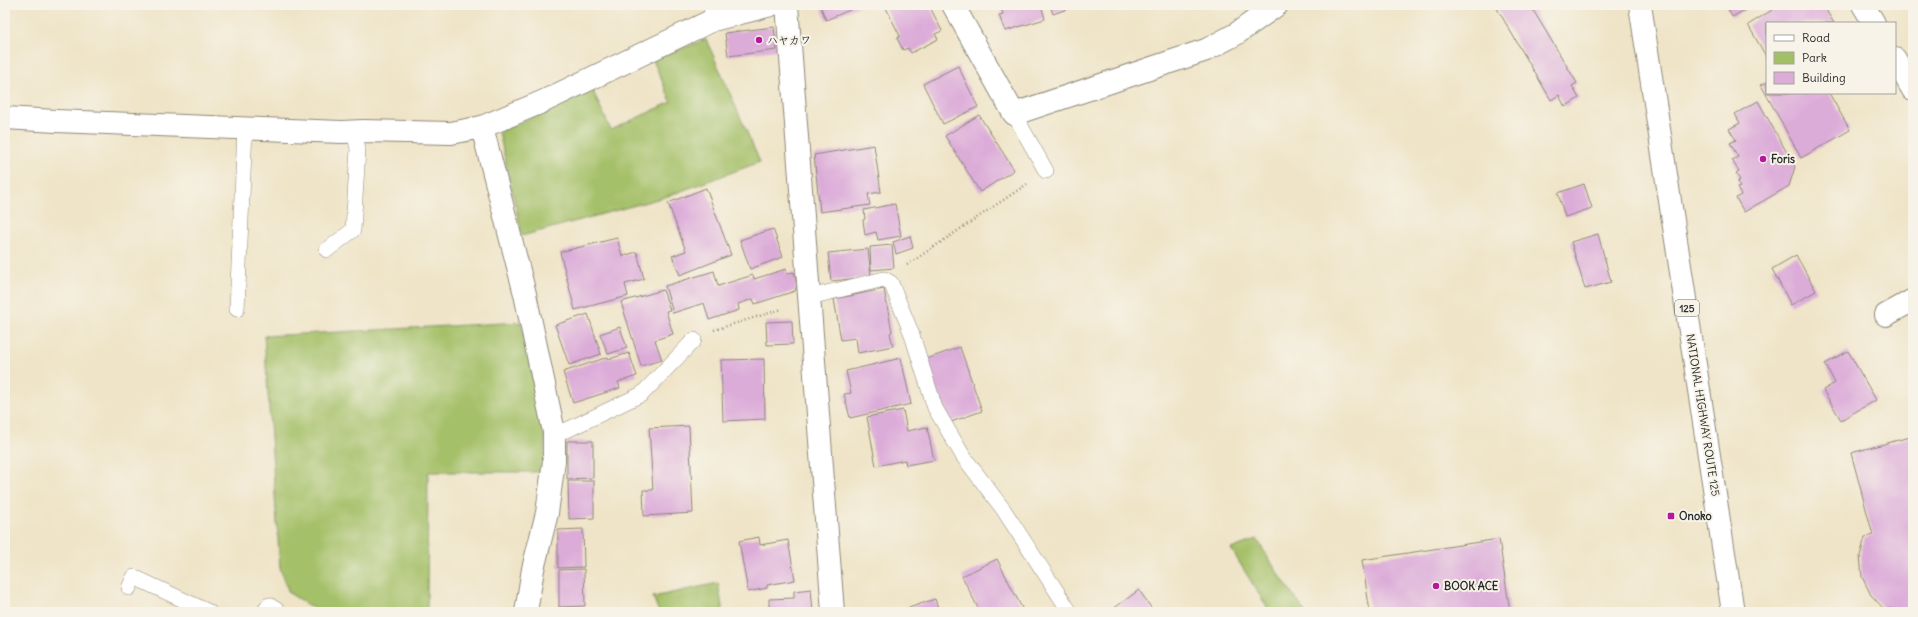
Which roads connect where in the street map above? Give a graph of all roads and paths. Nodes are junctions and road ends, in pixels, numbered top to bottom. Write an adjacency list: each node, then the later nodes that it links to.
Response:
1 (771, 5): 7 (main road)
2 (787, 5): 19 (main road)
3 (953, 5): 11 (main road)
4 (1277, 5): 11 (main road)
5 (1640, 5): 30 (main road, NATIONAL HIGHWAY ROUTE 125 / 125)
6 (1863, 5): 8 (main road)
7 (712, 13): 13 (main road)
8 (1873, 22)
9 (1896, 61): 10 (main road)
10 (1913, 90)
11 (1014, 114): 16 (lane)
12 (5, 118): 14 (main road)
13 (482, 127): 15 (main road); 24 (main road)
14 (245, 129): 15 (main road); 21 (lane)
15 (354, 131): 17 (lane)
16 (1046, 171): 18 (path)
17 (327, 250)
18 (884, 279): 19 (lane); 29 (lane)
19 (810, 297): 23 (path); 28 (main road)
20 (1913, 300): 22 (main road)
21 (237, 308)
22 (1886, 315)
23 (694, 340): 24 (lane)
24 (554, 432): 27 (main road)
25 (129, 588): 26 (lane)
26 (209, 612)
27 (526, 612)
28 (833, 612)
29 (1070, 612)
30 (1733, 612)

